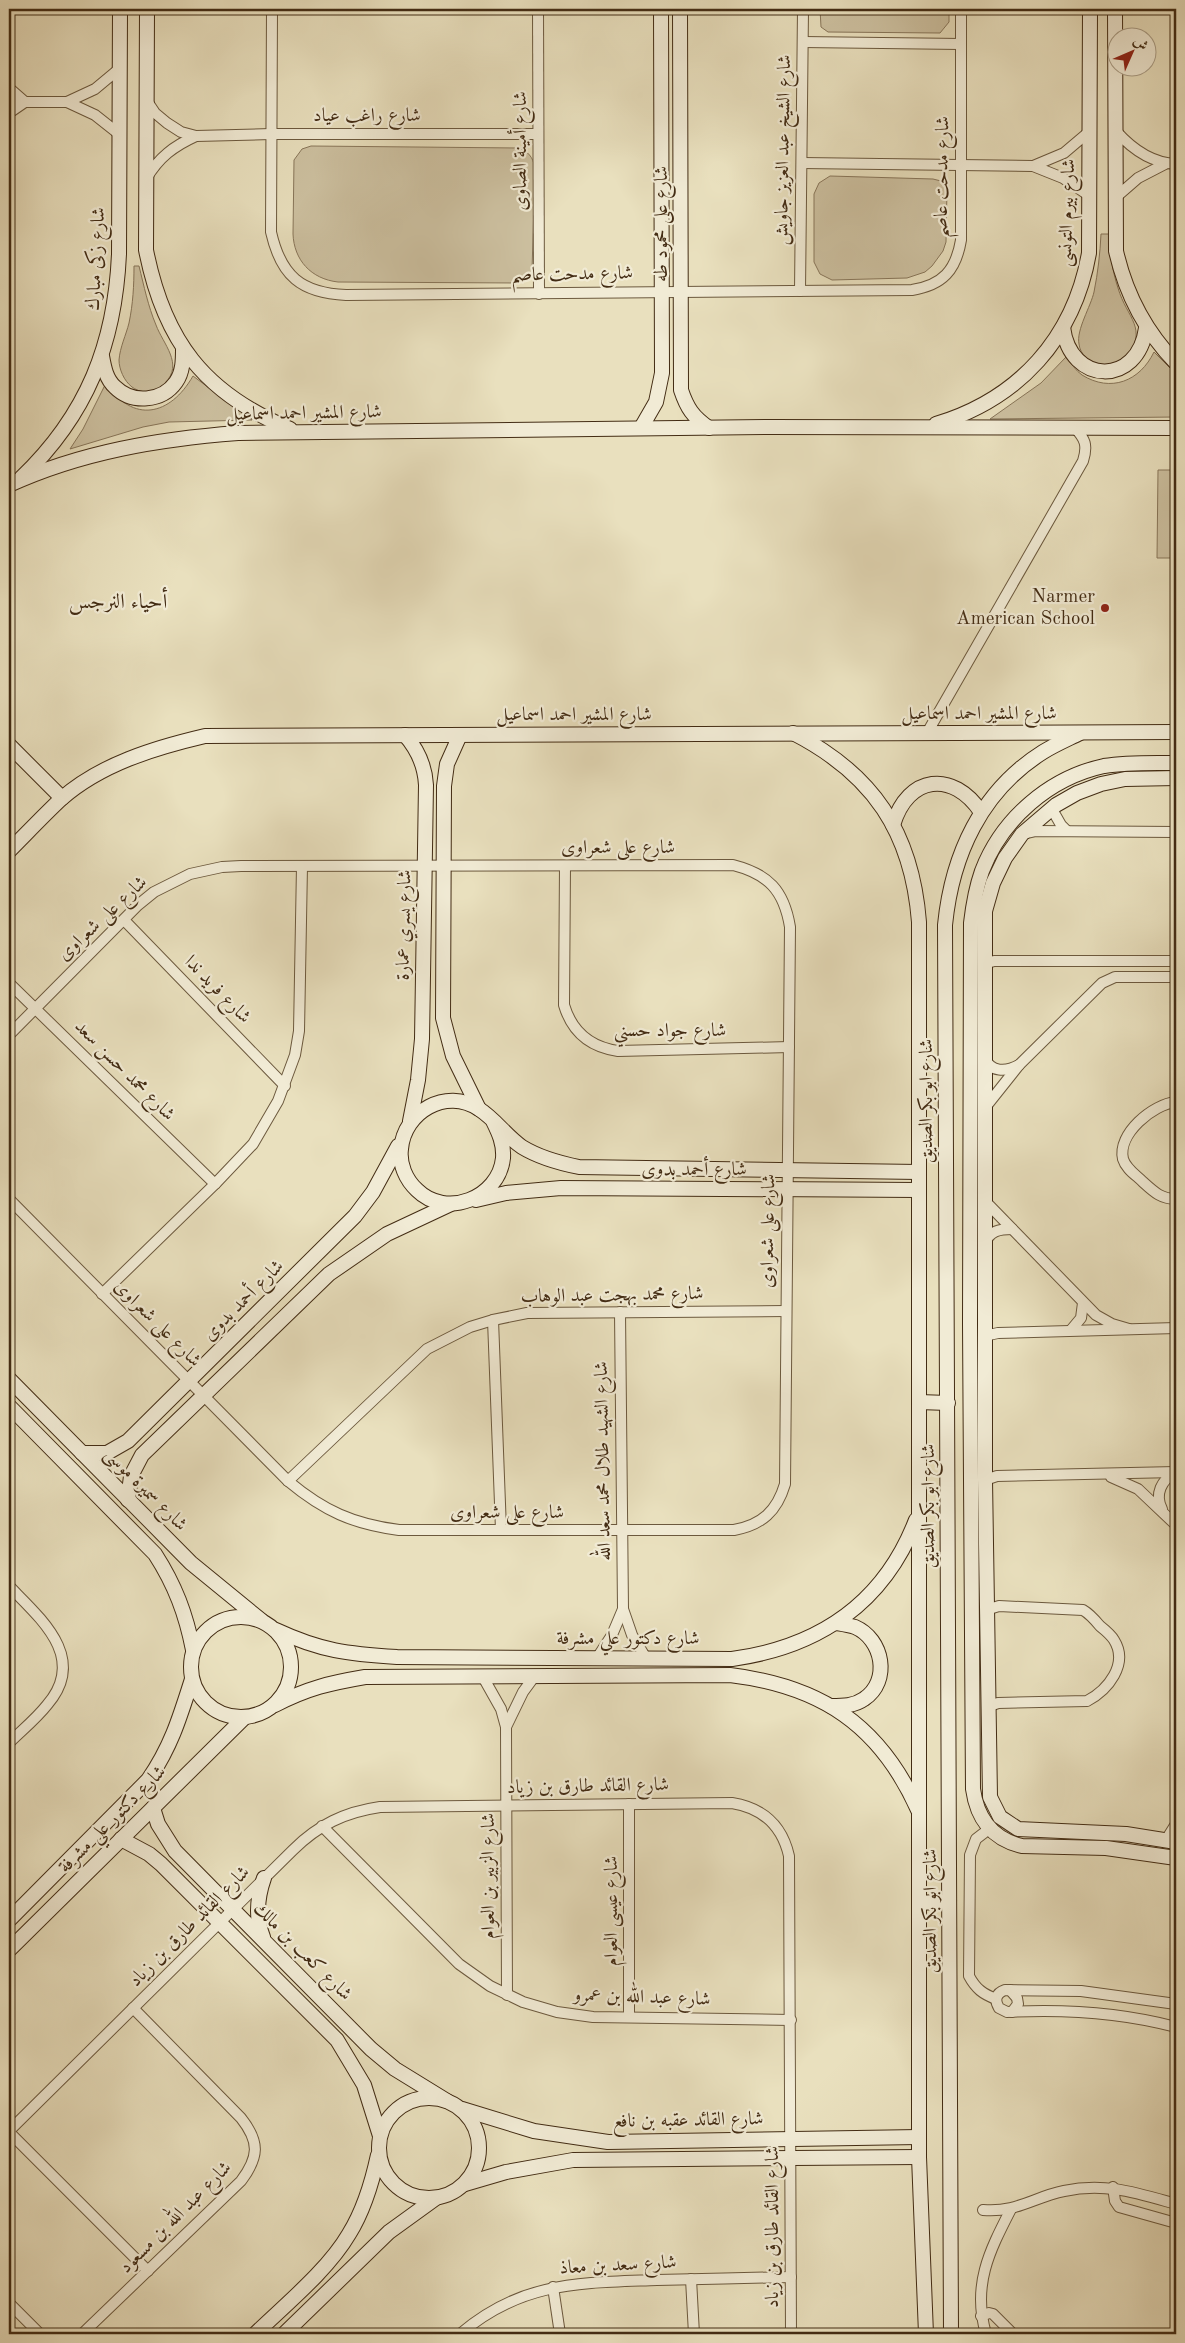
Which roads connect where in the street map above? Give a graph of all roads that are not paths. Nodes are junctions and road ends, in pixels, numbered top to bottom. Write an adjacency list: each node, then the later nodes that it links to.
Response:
1 (120, 9): 13 (street, شارع زكى مبارك)
2 (147, 9): 15 (street)
3 (272, 9): 23 (street, شارع مدحت عاصم)
4 (538, 9): 24 (street, شارع أمينة الصاوى)
5 (661, 9): 34 (street, شارع على محمود طه)
6 (680, 9): 35 (street, شارع على محمود طه)
7 (803, 9): 11 (street, شارع الشيخ عبد العزيز جاويش)
8 (961, 9): 12 (street, شارع مدحت عاصم)
9 (1090, 9): 20 (street, شارع بيرم التونسى)
10 (1114, 9): 21 (street)
11 (803, 42): 12 (street); 26 (street, شارع الشيخ عبد العزيز جاويش)
12 (961, 44): 29 (street, شارع مدحت عاصم)
13 (119, 69): 18 (street); 22 (street, شارع زكى مبارك)
14 (9, 88): 17 (street)
15 (146, 100): 25 (street, شارع راغب عياد); 31 (street)
16 (9, 102): 17 (street)
17 (25, 102): 18 (street); 19 (street)
18 (67, 102): 22 (street)
19 (9, 113)
20 (1090, 130): 30 (street); 32 (street, شارع بيرم التونسى)
21 (1116, 131): 27 (street); 33 (street)
22 (119, 134): 41 (street, شارع زكى مبارك)
23 (271, 134): 24 (street, شارع راغب عياد); 25 (street, شارع راغب عياد); 37 (street, شارع مدحت عاصم)
24 (538, 134): 37 (street, شارع أمينة الصاوى)
25 (196, 136): 31 (street, شارع راغب عياد)
26 (802, 163): 29 (street); 36 (street, شارع الشيخ عبد العزيز جاويش)
27 (1164, 164): 28 (street); 33 (street)
28 (1176, 164)
29 (961, 166): 30 (street); 36 (street, شارع مدحت عاصم)
30 (1033, 166): 32 (street)
31 (146, 180): 40 (street)
32 (1090, 196): 38 (street, شارع بيرم التونسى)
33 (1115, 198): 39 (street)
34 (661, 291): 35 (street, شارع مدحت عاصم); 37 (street, شارع مدحت عاصم); 44 (street, شارع على محمود طه)
35 (680, 291): 36 (street, شارع مدحت عاصم); 45 (street, شارع على محمود طه)
36 (800, 291)
37 (539, 294)
38 (1063, 327): 39 (street); 43 (street, شارع بيرم التونسى)
39 (1146, 328): 42 (street)
40 (183, 349): 41 (street); 48 (street)
41 (102, 355): 49 (street, شارع زكى مبارك)
42 (1176, 363)
43 (923, 427): 45 (street, شارع المشير احمد اسماعيل); 46 (street, شارع المشير احمد اسماعيل)
44 (640, 428): 45 (street, شارع المشير احمد اسماعيل); 48 (street, شارع المشير احمد اسماعيل)
45 (709, 428)
46 (1075, 428): 47 (street, شارع المشير احمد اسماعيل); 52 (street)
47 (1176, 428)
48 (295, 431): 49 (street, شارع المشير احمد اسماعيل)
49 (13, 483)
50 (1176, 732): 53 (street, شارع المشير احمد اسماعيل)
51 (793, 733): 52 (street, شارع المشير احمد اسماعيل); 55 (street, شارع المشير احمد اسماعيل); 62 (street, شارع ابو بكر الصديق)
52 (927, 733): 53 (street, شارع المشير احمد اسماعيل)
53 (1080, 733): 61 (street, شارع ابو بكر الصديق)
54 (405, 734): 55 (street, شارع المشير احمد اسماعيل); 59 (street, شارع المشير احمد اسماعيل); 68 (street, شارع يسري عمارة)
55 (460, 735): 69 (street, شارع يسري عمارة)
56 (9, 746): 59 (street)
57 (1176, 763): 79 (street)
58 (1176, 778): 60 (street)
59 (62, 798): 66 (street, شارع المشير احمد اسماعيل)
60 (1056, 805): 63 (street); 65 (street)
61 (981, 812): 62 (street); 114 (street, شارع ابو بكر الصديق)
62 (894, 824): 89 (street, شارع ابو بكر الصديق)
63 (1067, 831): 64 (street); 65 (street)
64 (1176, 832)
65 (1022, 834): 73 (street)
66 (9, 851)
67 (302, 866): 68 (street, شارع على شعراوى); 71 (street, شارع على شعراوى); 81 (street)
68 (425, 866): 69 (street, شارع على شعراوى); 85 (street, شارع يسري عمارة)
69 (444, 866): 70 (street, شارع على شعراوى); 83 (street, شارع يسري عمارة)
70 (565, 866): 78 (street, شارع على شعراوى); 78 (street, شارع جواد حسني)
71 (124, 920): 76 (street, شارع على شعراوى); 81 (street, شارع فريد ندا)
72 (1176, 961): 73 (street)
73 (984, 964): 79 (street)
74 (1176, 977): 80 (street)
75 (9, 983): 76 (street, شارع محمد حسن سعد)
76 (36, 1008): 77 (street, شارع على شعراوى); 90 (street, شارع محمد حسن سعد)
77 (9, 1035)
78 (788, 1047): 88 (street, شارع على شعراوى)
79 (978, 1056): 80 (street); 84 (street); 99 (street)
80 (1019, 1065): 84 (street)
81 (285, 1086): 90 (street)
82 (1176, 1102): 94 (street)
83 (479, 1109): 85 (street); 86 (street)
84 (984, 1109): 95 (street)
85 (410, 1121): 87 (street)
86 (493, 1122): 88 (street, شارع أحمد بدوى); 96 (street)
87 (402, 1138): 97 (street); 111 (street, شارع أحمد بدوى)
88 (787, 1170): 89 (street, شارع أحمد بدوى); 91 (street, شارع على شعراوى)
89 (919, 1172): 92 (street, شارع ابو بكر الصديق)
90 (215, 1184): 100 (street)
91 (787, 1190): 92 (street, شارع أحمد بدوى); 96 (street, شارع أحمد بدوى); 102 (street, شارع على شعراوى)
92 (919, 1190): 113 (street, شارع ابو بكر الصديق)
93 (9, 1199): 100 (street, شارع على شعراوى)
94 (1176, 1199)
95 (984, 1200): 98 (street); 99 (street)
96 (470, 1201): 97 (street)
97 (452, 1204): 112 (street, شارع أحمد بدوى)
98 (1012, 1229): 99 (street); 101 (street)
99 (978, 1242): 105 (street); 108 (street)
100 (102, 1294): 111 (street, شارع على شعراوى)
101 (1083, 1303): 107 (street); 109 (street)
102 (786, 1311): 103 (street, شارع محمد بهجت عبد الوهاب); 128 (street, شارع على شعراوى)
103 (620, 1312): 104 (street, شارع محمد بهجت عبد الوهاب); 128 (street, شارع الشهيد طلال محمد سعد الله)
104 (493, 1320): 122 (street, شارع محمد بهجت عبد الوهاب); 127 (street)
105 (970, 1324): 108 (street); 155 (street)
106 (1176, 1328): 107 (street)
107 (1129, 1329): 109 (street)
108 (984, 1330): 109 (street); 121 (street)
109 (1071, 1330)
110 (9, 1379): 118 (street, شارع سميرة موسى)
111 (189, 1381): 112 (street, شارع على شعراوى); 118 (street, شارع أحمد بدوى)
112 (203, 1396): 122 (street, شارع على شعراوى); 123 (street, شارع أحمد بدوى)
113 (919, 1402): 114 (street); 124 (street, شارع ابو بكر الصديق)
114 (948, 1403): 160 (street, شارع ابو بكر الصديق)
115 (9, 1406): 117 (street, شارع سميرة موسى)
116 (9, 1420): 117 (street)
117 (27, 1424): 135 (street, شارع سميرة موسى)
118 (82, 1453): 123 (street, شارع سميرة موسى)
119 (1175, 1472): 120 (street); 125 (street)
120 (1105, 1475): 121 (street); 125 (street)
121 (985, 1480): 131 (street)
122 (288, 1482): 127 (street, شارع على شعراوى)
123 (128, 1500): 132 (street, شارع سميرة موسى)
124 (918, 1512): 133 (street, شارع دكتور علي مشرفة); 152 (street, شارع ابو بكر الصديق)
125 (1165, 1514): 126 (street)
126 (1176, 1525)
127 (502, 1530): 128 (street, شارع على شعراوى)
128 (622, 1530): 130 (street, شارع الشهيد طلال محمد سعد الله)
129 (9, 1586): 148 (street)
130 (623, 1609): 137 (street, شارع الشهيد طلال محمد سعد الله); 138 (street, شارع الشهيد طلال محمد سعد الله)
131 (986, 1610): 145 (street); 145 (street)
132 (262, 1621): 134 (street); 135 (street)
133 (836, 1623): 138 (street, شارع دكتور علي مشرفة); 144 (street)
134 (276, 1630): 136 (street, شارع دكتور علي مشرفة); 143 (street)
135 (193, 1650): 142 (street)
136 (564, 1658): 137 (street, شارع دكتور علي مشرفة); 141 (street)
137 (597, 1658): 138 (street, شارع دكتور علي مشرفة)
138 (646, 1658)
139 (484, 1677): 140 (street, شارع دكتور علي مشرفة); 143 (street, شارع دكتور علي مشرفة); 147 (street, شارع الزبير بن العوام)
140 (534, 1677): 141 (street, شارع دكتور علي مشرفة); 147 (street, شارع الزبير بن العوام)
141 (565, 1677): 144 (street, شارع دكتور علي مشرفة)
142 (192, 1679): 146 (street); 163 (street, شارع دكتور علي مشرفة)
143 (275, 1704): 146 (street)
144 (831, 1706): 152 (street, شارع دكتور علي مشرفة)
145 (987, 1707): 157 (street)
146 (245, 1718): 151 (street, شارع دكتور علي مشرفة)
147 (506, 1727): 150 (street, شارع الزبير بن العوام)
148 (9, 1743)
149 (629, 1804): 150 (street, شارع القائد طارق بن زياد); 173 (street, شارع عيسى العوام); 174 (street, شارع القائد طارق بن زياد)
150 (506, 1805): 154 (street, شارع القائد طارق بن زياد); 168 (street, شارع الزبير بن العوام)
151 (153, 1808): 156 (street, شارع دكتور علي مشرفة); 162 (street, شارع كعب بن مالك)
152 (920, 1816): 161 (street, شارع ابو بكر الصديق)
153 (1176, 1824): 157 (street)
154 (322, 1826): 159 (street, شارع القائد طارق بن زياد); 168 (street, شارع عبد الله بن عمرو)
155 (989, 1830): 158 (street); 169 (street)
156 (121, 1839): 164 (street, شارع كعب بن مالك); 166 (street, شارع دكتور علي مشرفة)
157 (1171, 1841)
158 (1176, 1858)
159 (264, 1878): 162 (street, شارع القائد طارق بن زياد); 165 (street)
160 (949, 1901): 161 (street); 207 (street, شارع ابو بكر الصديق)
161 (920, 1903): 180 (street, شارع ابو بكر الصديق)
162 (233, 1909): 164 (street, شارع القائد طارق بن زياد); 165 (street, شارع كعب بن مالك)
163 (9, 1920)
164 (220, 1922): 171 (street, شارع القائد طارق بن زياد); 179 (street, شارع كعب بن مالك)
165 (264, 1940): 176 (street, شارع كعب بن مالك)
166 (9, 1950)
167 (1010, 1990): 169 (street); 170 (street); 172 (street)
168 (507, 1995): 173 (street, شارع عبد الله بن عمرو)
169 (996, 2000): 172 (street)
170 (1176, 2004)
171 (132, 2008): 178 (street, شارع القائد طارق بن زياد); 192 (street, شارع عبد الله بن مسعود)
172 (1012, 2012): 175 (street)
173 (629, 2017): 174 (street, شارع عبد الله بن عمرو)
174 (790, 2020): 181 (street, شارع القائد طارق بن زياد)
175 (1176, 2027)
176 (447, 2101): 177 (street); 179 (street)
177 (462, 2109): 181 (street, شارع القائد عقبه بن نافع); 185 (street)
178 (9, 2131): 192 (street)
179 (380, 2136): 182 (street)
180 (919, 2137): 181 (street, شارع القائد عقبه بن نافع); 183 (street, شارع ابو بكر الصديق)
181 (791, 2139): 184 (street, شارع القائد طارق بن زياد)
182 (379, 2152): 187 (street); 200 (street)
183 (919, 2157): 184 (street, شارع القائد عقبه بن نافع); 206 (street, شارع ابو بكر الصديق)
184 (791, 2158): 185 (street, شارع القائد عقبه بن نافع); 193 (street, شارع القائد طارق بن زياد)
185 (465, 2184): 187 (street)
186 (1113, 2187): 188 (street); 190 (street); 191 (street)
187 (436, 2198): 201 (street)
188 (1176, 2204)
189 (983, 2210): 190 (street)
190 (1012, 2210): 197 (street)
191 (1176, 2223)
192 (148, 2271): 199 (street, شارع عبد الله بن مسعود)
193 (791, 2277): 194 (street, شارع سعد بن معاذ); 205 (street, شارع القائد طارق بن زياد)
194 (692, 2279): 195 (street, شارع سعد بن معاذ); 204 (street)
195 (553, 2287): 202 (street, شارع سعد بن معاذ); 203 (street)
196 (9, 2303): 198 (street)
197 (981, 2316): 208 (street); 209 (street)
198 (40, 2334)
199 (82, 2334)
200 (255, 2334)
201 (284, 2334)
202 (460, 2334)
203 (560, 2334)
204 (694, 2334)
205 (790, 2334)
206 (926, 2334)
207 (951, 2334)
208 (986, 2334)
209 (1013, 2334)

